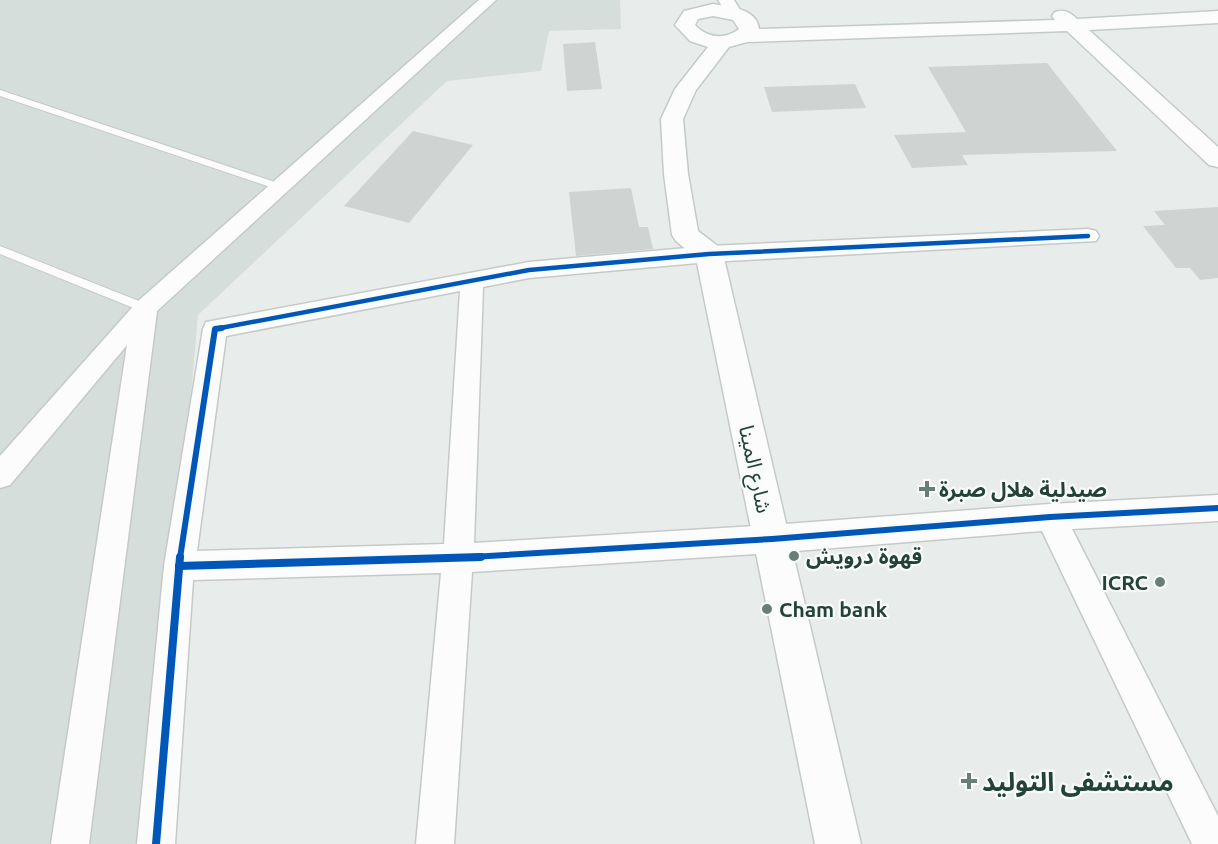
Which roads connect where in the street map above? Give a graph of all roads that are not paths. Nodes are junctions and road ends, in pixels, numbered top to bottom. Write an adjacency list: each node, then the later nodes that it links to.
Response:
1 (488, 0): 12 (street)
2 (1218, 2): 6 (street)
3 (705, 6): 4 (street); 8 (street)
4 (737, 17): 6 (street); 7 (street)
5 (1218, 17): 6 (street)
6 (1064, 18): 10 (street)
7 (723, 42): 8 (street); 11 (street)
8 (686, 53): 11 (street)
9 (0, 93): 12 (lane)
10 (1218, 160)
11 (676, 174): 15 (street)
12 (280, 187): 17 (street)
13 (1088, 236): 15 (street)
14 (0, 250): 17 (lane)
15 (710, 254): 16 (street); 21 (street, شارع المينا)
16 (472, 281): 22 (street); 23 (street)
17 (146, 308): 18 (street); 24 (street)
18 (0, 476)
19 (1218, 508): 20 (street)
20 (1050, 517): 21 (street); 28 (street)
21 (771, 539): 22 (street); 27 (street, شارع المينا)
22 (458, 558): 23 (street); 26 (street)
23 (179, 566): 25 (street)
24 (70, 844)
25 (156, 844)
26 (435, 844)
27 (838, 844)
28 (1212, 844)

